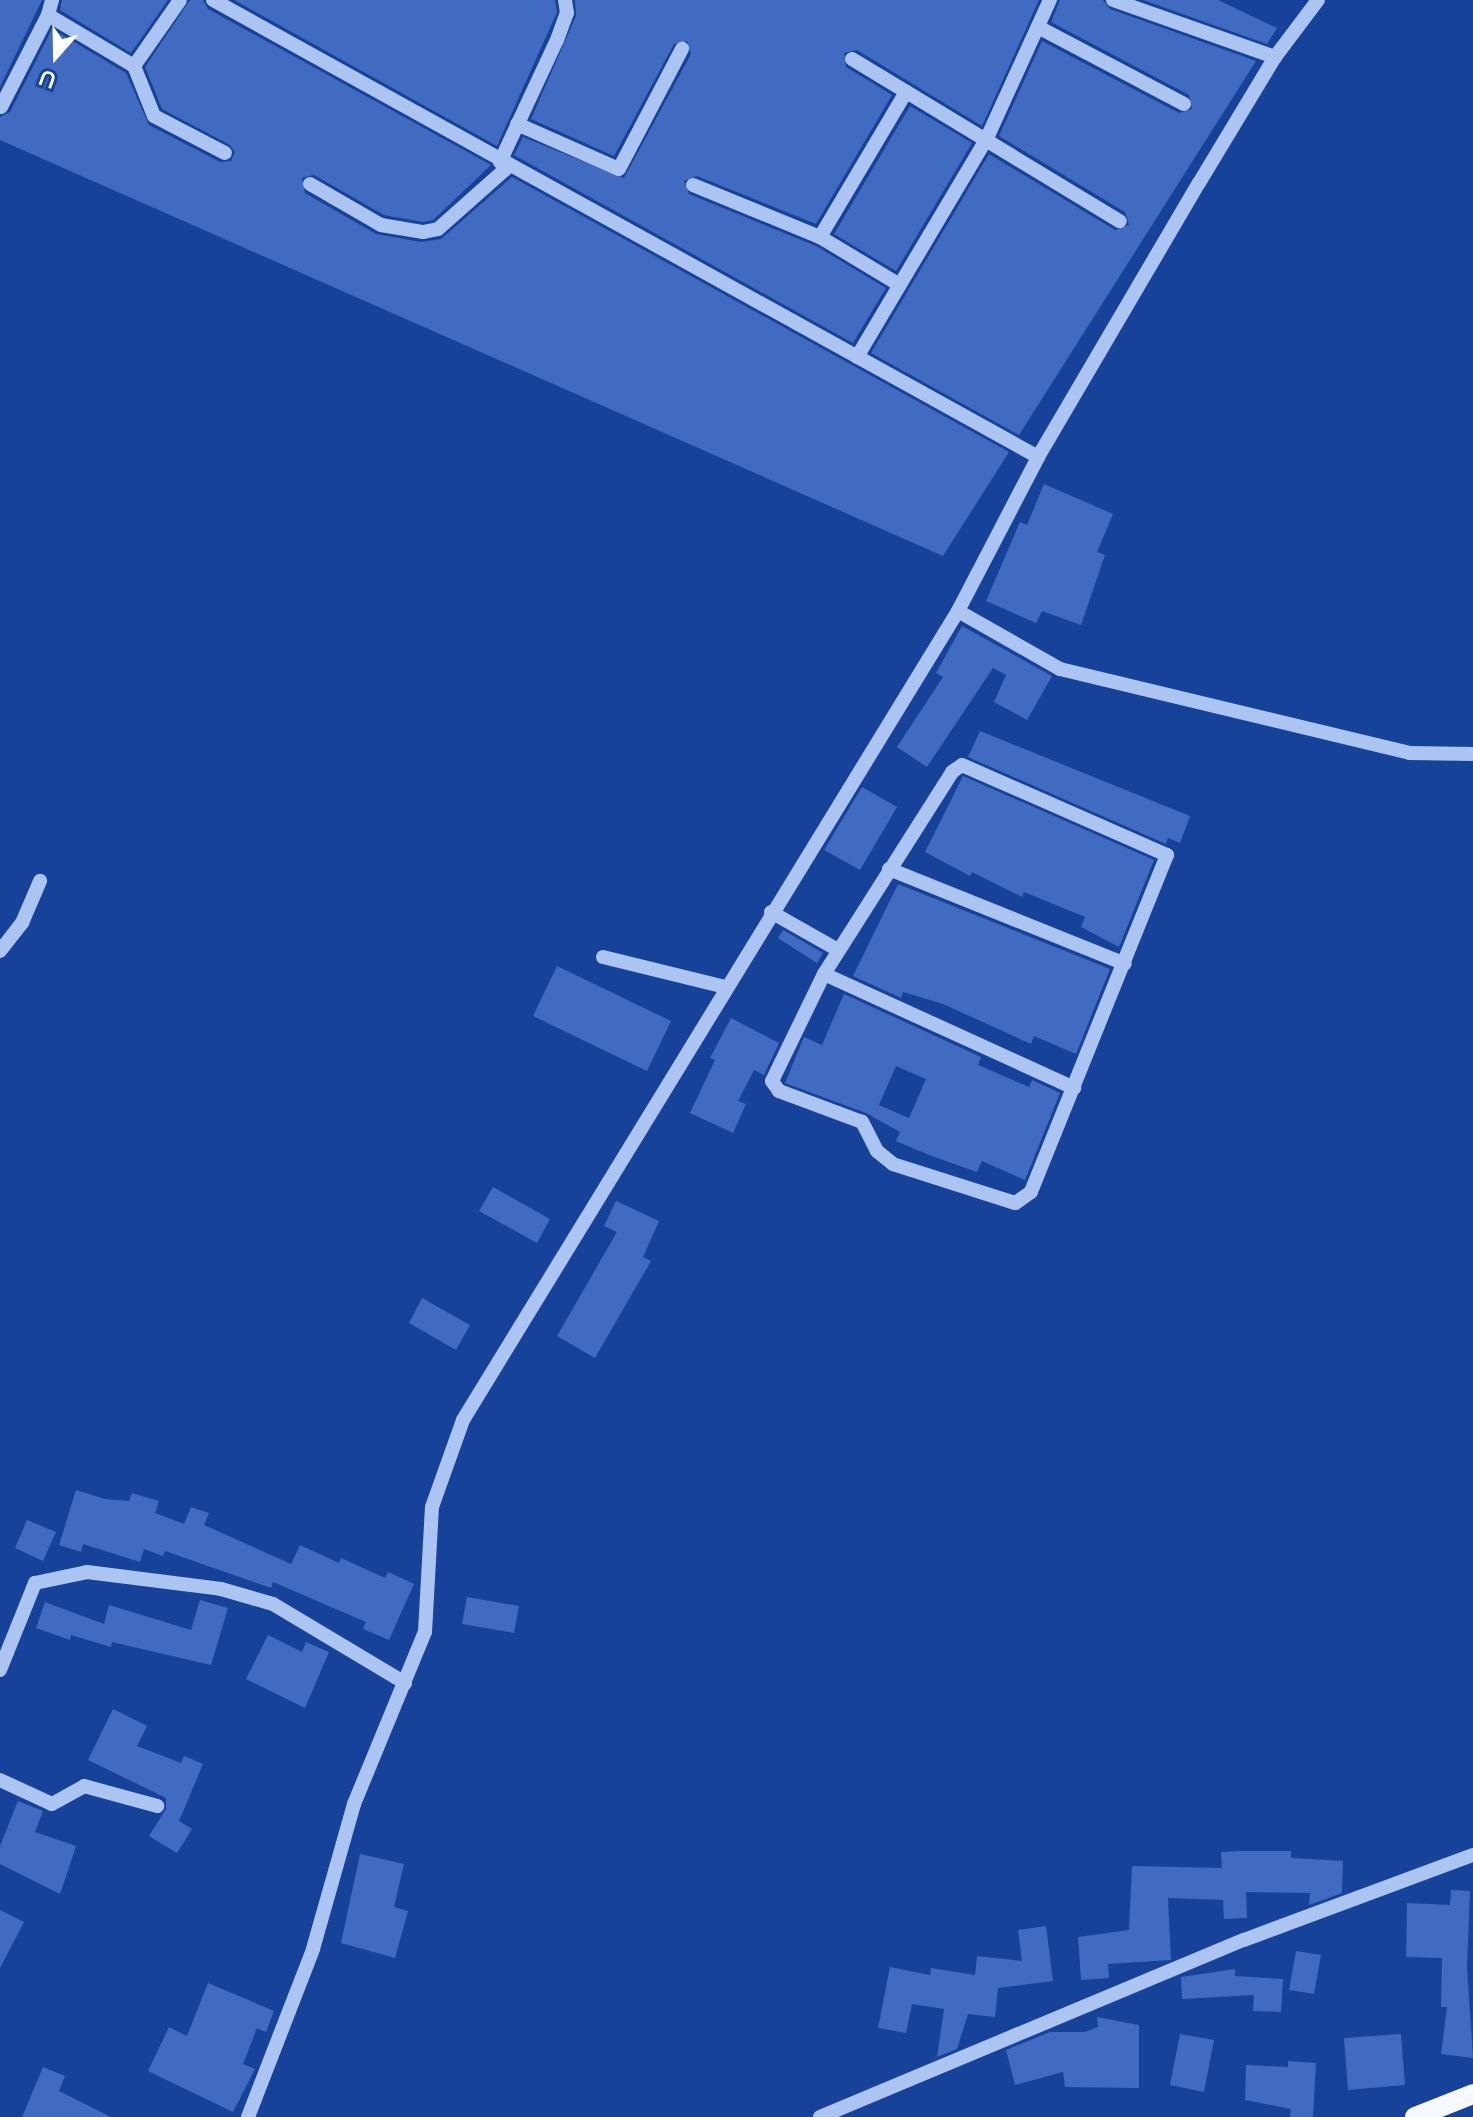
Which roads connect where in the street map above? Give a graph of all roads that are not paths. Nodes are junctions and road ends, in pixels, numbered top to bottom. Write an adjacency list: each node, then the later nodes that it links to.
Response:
1 (52, 0): 8 (street)
2 (180, 0): 13 (street)
3 (213, 0): 20 (street)
4 (565, 0): 17 (street)
5 (1050, 0): 9 (street)
6 (1113, 0): 11 (street)
7 (1318, 0): 11 (street)
8 (48, 15): 13 (street); 16 (street)
9 (1038, 27): 15 (street); 18 (street)
10 (682, 49): 17 (street)
11 (1275, 57): 27 (street)
12 (852, 59): 14 (street)
13 (134, 66): 19 (street)
14 (906, 92): 18 (street); 24 (street)
15 (1184, 104)
16 (1, 107)
17 (517, 124): 20 (street)
18 (987, 138): 23 (street); 25 (street)
19 (225, 153)
20 (504, 164): 21 (street); 26 (street)
21 (310, 184)
22 (693, 185): 24 (street)
23 (1120, 221)
24 (820, 237): 25 (street)
25 (900, 285): 26 (street)
26 (857, 357): 27 (street)
27 (1038, 457): 28 (street)
28 (958, 611): 29 (street); 32 (street)
29 (1473, 754)
30 (889, 869): 33 (street); 36 (street); 36 (street)
31 (40, 881): 34 (street)
32 (771, 912): 33 (street); 38 (street)
33 (838, 950): 37 (street)
34 (0, 951)
35 (603, 957): 38 (street)
36 (1125, 964): 39 (street)
37 (824, 974): 39 (street); 39 (street)
38 (725, 987): 41 (street)
39 (1074, 1088)
40 (0, 1670): 41 (street)
41 (405, 1683): 46 (street)
42 (0, 1780): 43 (street)
43 (157, 1806)
44 (1473, 1855): 47 (street)
45 (1473, 2094): 48 (main road)
46 (248, 2117)
47 (820, 2117)
48 (1415, 2117)

